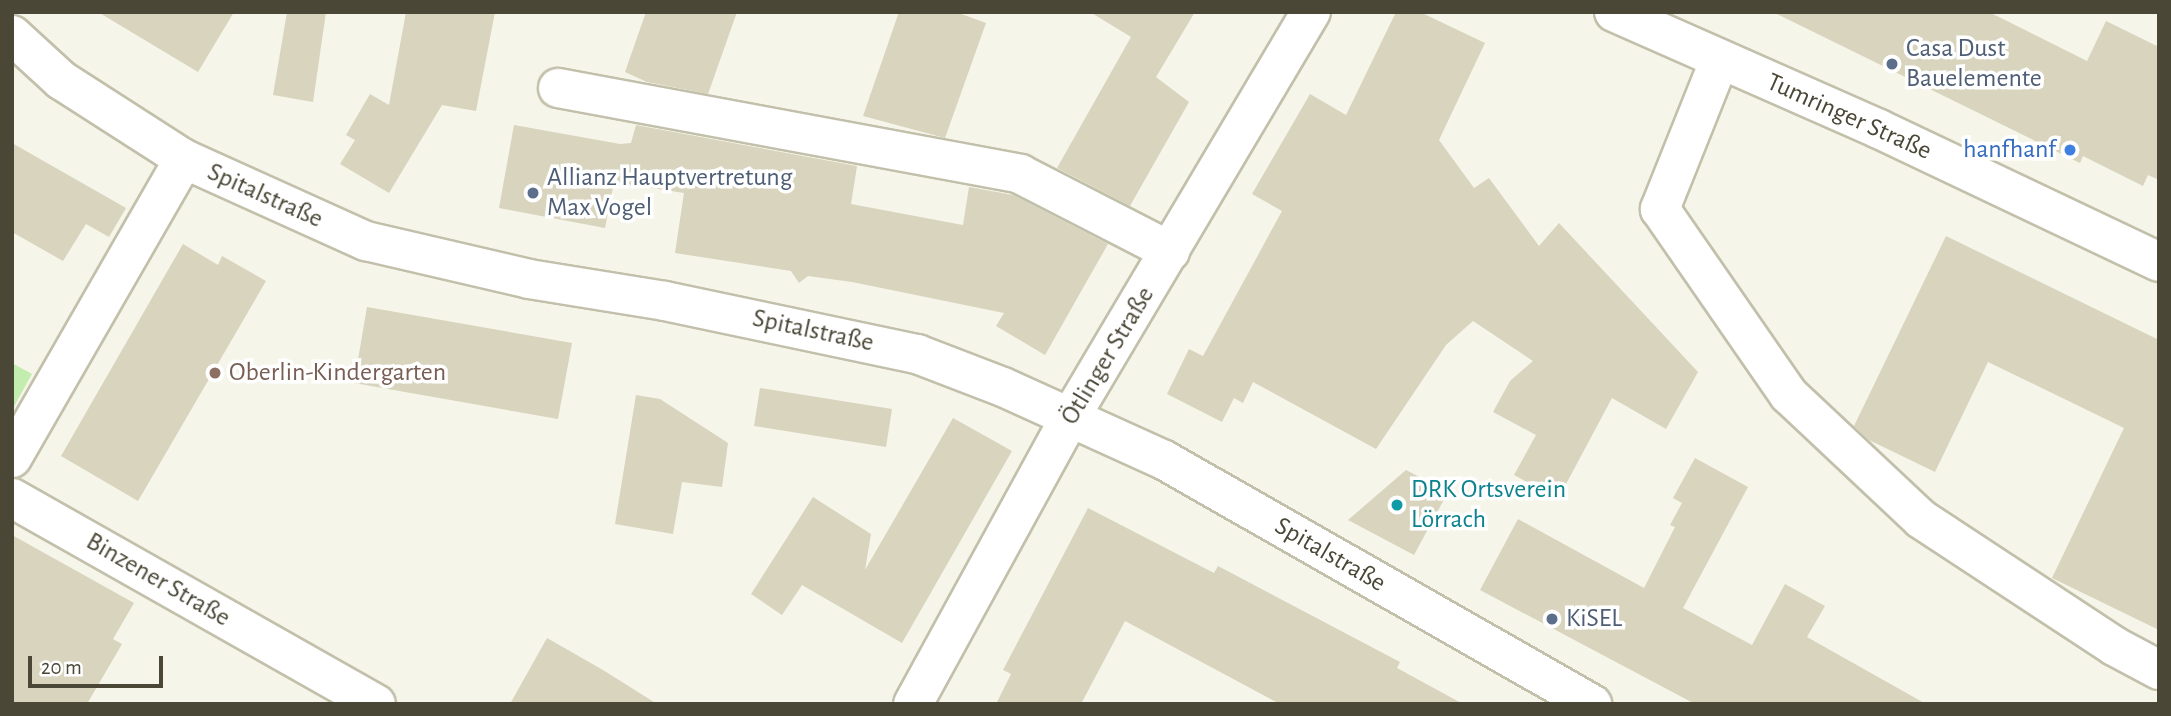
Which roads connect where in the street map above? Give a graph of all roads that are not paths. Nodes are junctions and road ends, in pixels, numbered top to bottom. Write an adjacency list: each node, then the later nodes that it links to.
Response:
1 (1311, 12): 7 (street, Ötlinger Straße)
2 (1614, 12): 4 (street, Tumringer Straße)
3 (12, 35): 6 (street, Spitalstraße)
4 (1720, 59): 8 (street, Tumringer Straße); 12 (street)
5 (558, 88): 7 (street)
6 (184, 159): 9 (street, Spitalstraße); 10 (street)
7 (1170, 251): 9 (street, Ötlinger Straße)
8 (2159, 262)
9 (1071, 416): 14 (street, Ötlinger Straße); 15 (street, Spitalstraße)
10 (12, 458)
11 (12, 498): 13 (street, Binzener Straße)
12 (2159, 670)
13 (376, 704)
14 (913, 704)
15 (1592, 704)

